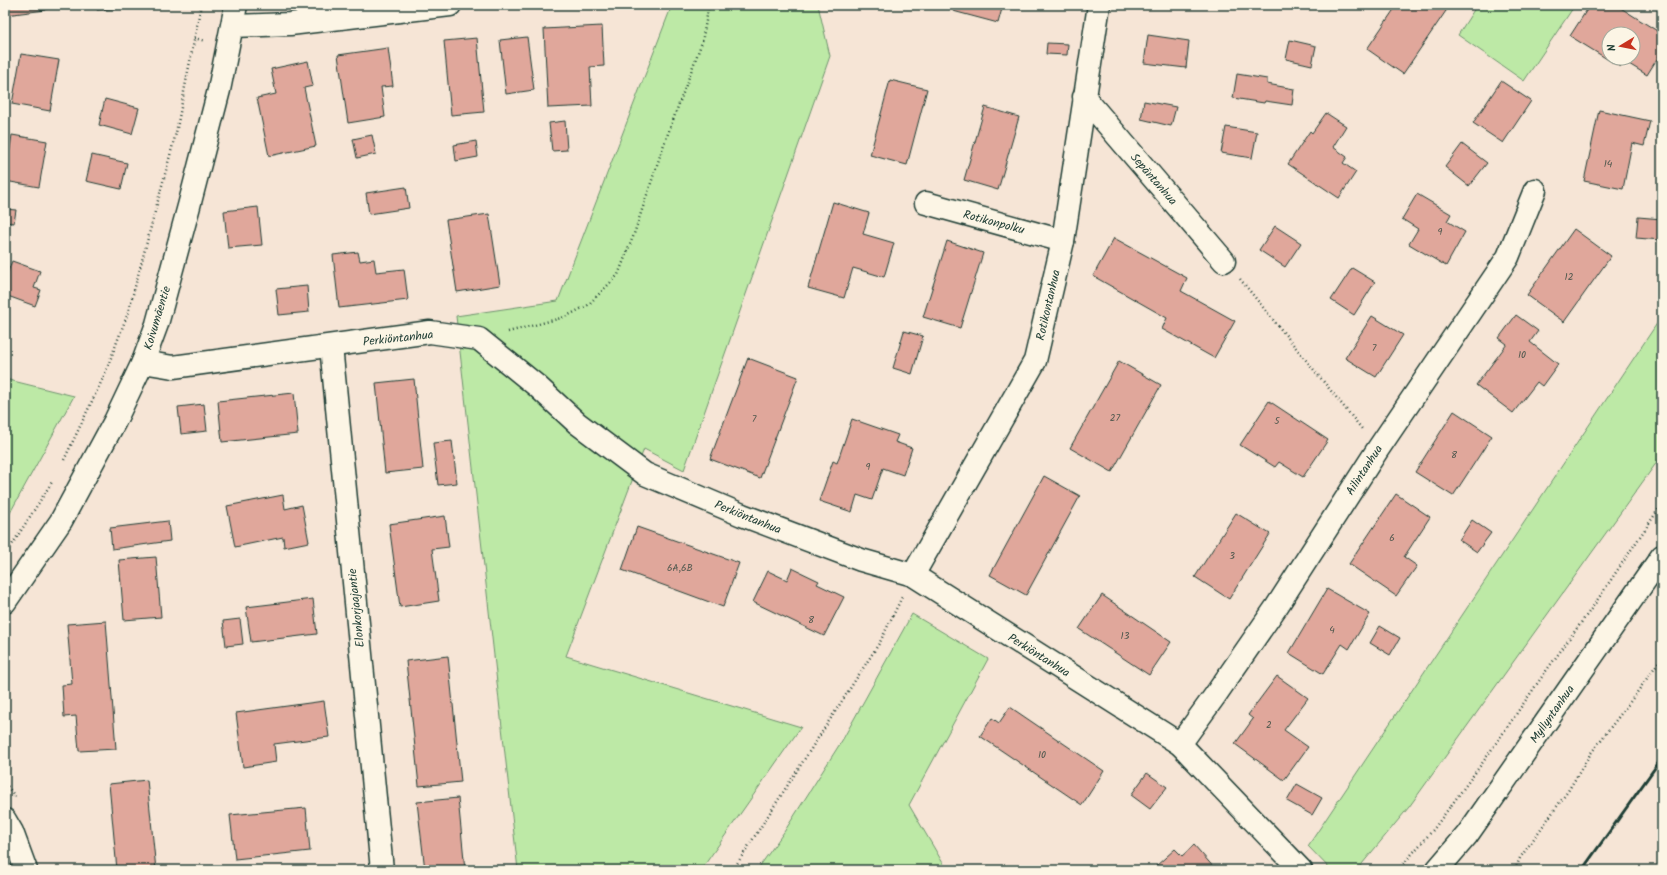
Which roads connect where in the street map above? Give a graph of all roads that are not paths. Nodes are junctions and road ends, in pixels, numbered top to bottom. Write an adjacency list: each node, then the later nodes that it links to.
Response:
1 (236, 5): 4 (street, Koivumäentie)
2 (450, 5): 4 (street)
3 (1099, 5): 5 (street, Rotikontanhua)
4 (233, 26): 11 (street, Koivumäentie)
5 (1084, 97): 8 (street, Rotikontanhua); 9 (street, Sepäntanhua)
6 (1535, 190): 15 (street, Ailintanhua)
7 (926, 203): 8 (street, Rotikonpolku)
8 (1063, 241): 13 (street, Rotikontanhua)
9 (1224, 260)
10 (331, 346): 11 (street, Perkiöntanhua); 13 (street, Perkiöntanhua); 18 (street, Elonkorjaajantie)
11 (143, 362): 14 (street, Koivumäentie)
12 (1662, 556): 20 (street, Myllyntanhua)
13 (913, 575): 15 (street, Perkiöntanhua)
14 (5, 602)
15 (1180, 744): 19 (street, Perkiöntanhua)
16 (5, 820): 17 (street)
17 (26, 870)
18 (382, 870)
19 (1301, 870)
20 (1438, 870)

